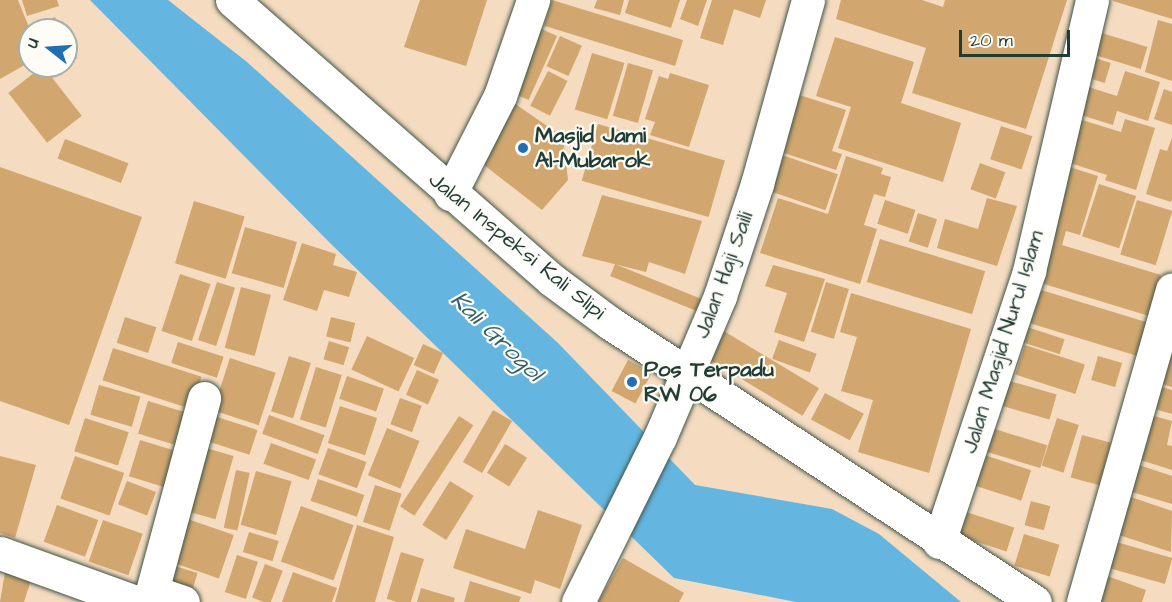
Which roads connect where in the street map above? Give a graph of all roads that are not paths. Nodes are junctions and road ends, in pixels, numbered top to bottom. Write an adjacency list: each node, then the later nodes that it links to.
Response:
1 (232, 0): 5 (street, Jalan Inspeksi Kali Slipi)
2 (533, 0): 5 (street)
3 (808, 0): 7 (street, Jalan Haji Saili)
4 (1092, 0): 9 (street, Jalan Masjid Nurul Islam)
5 (450, 194): 7 (street, Jalan Inspeksi Kali Slipi)
6 (1172, 289): 15 (street)
7 (687, 373): 9 (street, Jalan Inspeksi Kali Slipi); 13 (street, Jalan Haji Saili)
8 (204, 398): 11 (street)
9 (939, 542): 14 (street, Jalan Inspeksi Kali Slipi)
10 (0, 553): 11 (street)
11 (141, 600): 12 (street)
12 (183, 602)
13 (578, 602)
14 (1035, 602)
15 (1083, 602)

